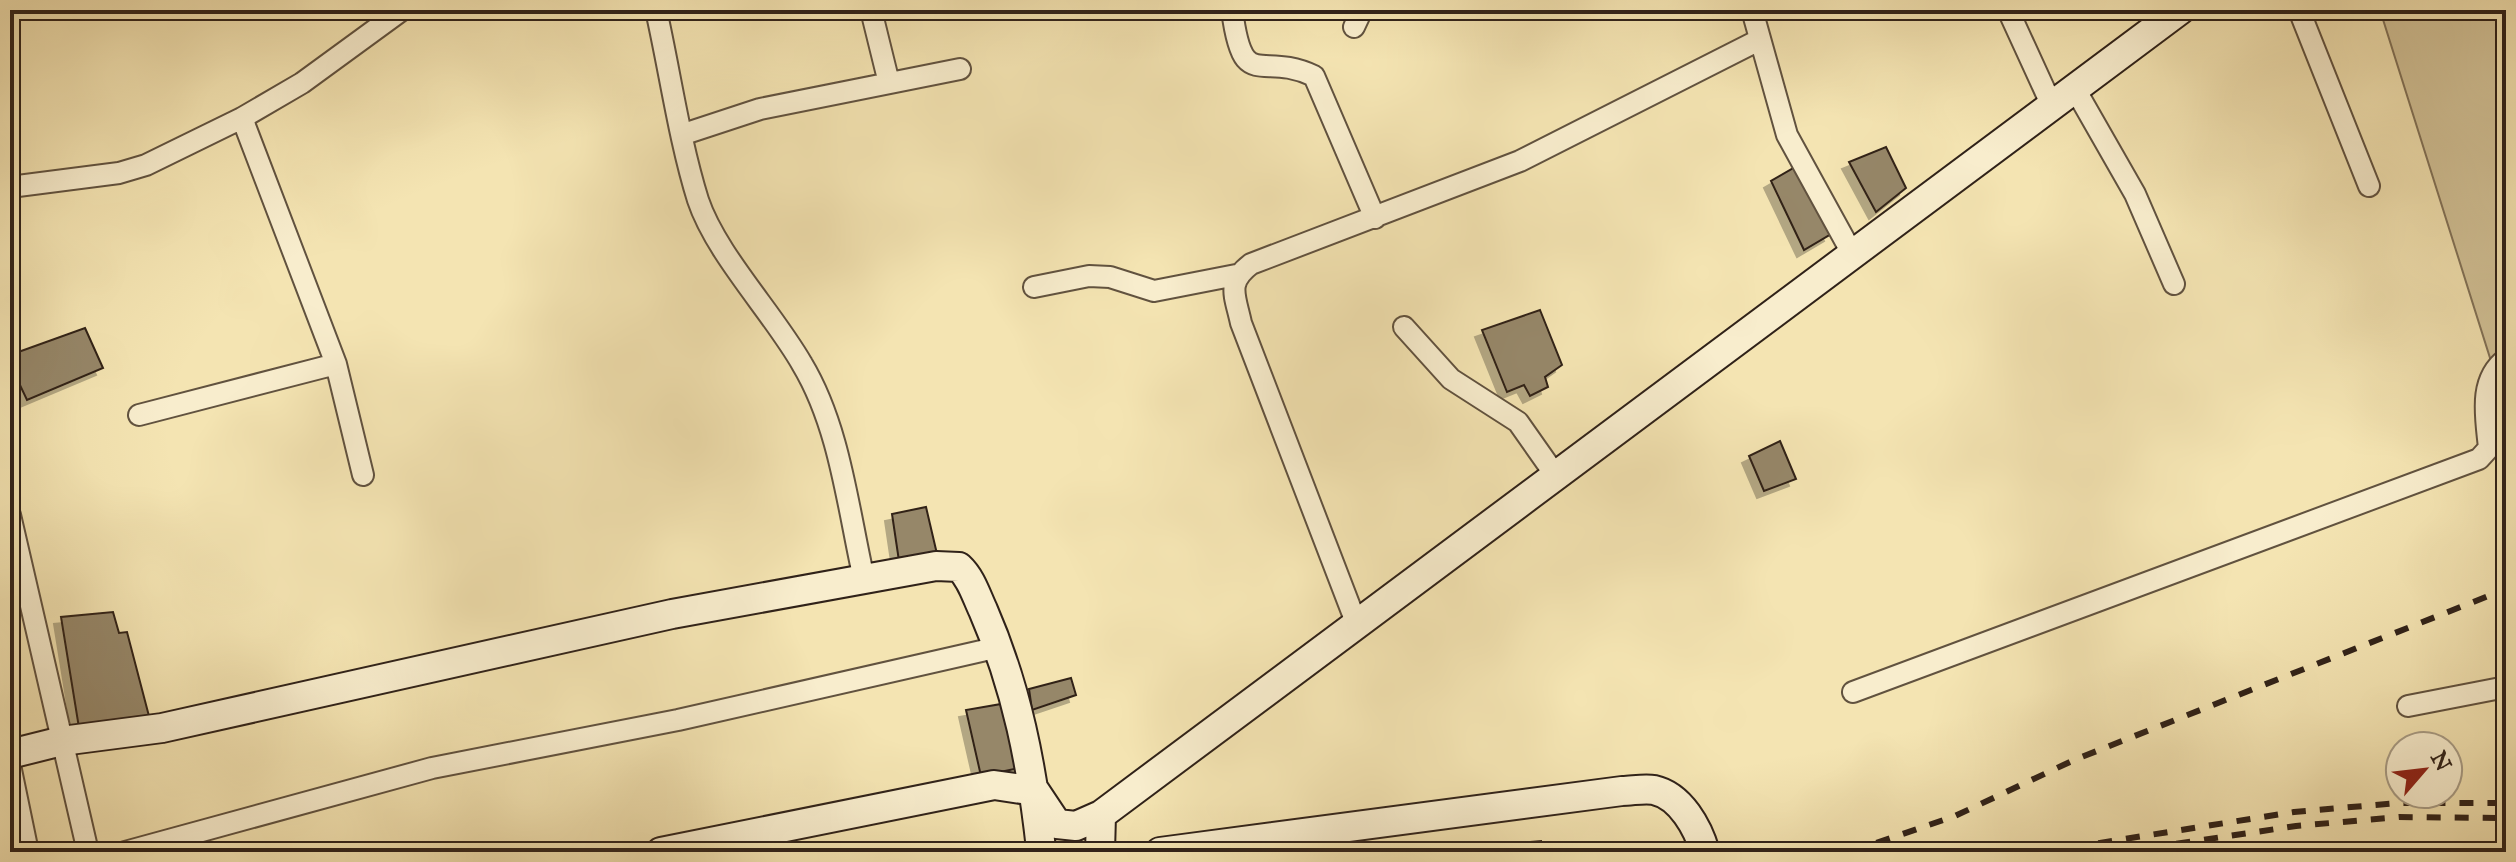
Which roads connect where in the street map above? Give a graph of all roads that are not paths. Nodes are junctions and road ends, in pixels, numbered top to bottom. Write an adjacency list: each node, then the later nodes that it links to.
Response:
1 (402, 10): 14 (street)
2 (656, 10): 15 (street)
3 (871, 10): 11 (street)
4 (1232, 10): 18 (street)
5 (1752, 10): 9 (street)
6 (2008, 10): 13 (street)
7 (2180, 10): 12 (street)
8 (2299, 10): 16 (street)
9 (1759, 40): 18 (street); 19 (street)
10 (960, 69): 11 (street)
11 (889, 83): 15 (street)
12 (2075, 89): 13 (street); 21 (street)
13 (2052, 106): 19 (street)
14 (242, 118): 17 (street); 25 (street)
15 (684, 134): 30 (street)
16 (2369, 186)
17 (10, 187)
18 (1375, 218): 20 (street)
19 (1853, 255): 28 (street)
20 (1236, 275): 22 (street); 31 (street)
21 (2174, 284)
22 (1034, 287)
23 (1404, 327): 28 (street)
24 (2506, 359): 34 (street)
25 (336, 364): 26 (street); 27 (street)
26 (139, 415)
27 (363, 475)
28 (1556, 476): 31 (street)
29 (10, 515): 36 (street)
30 (864, 579): 32 (street); 36 (street)
31 (1357, 625): 40 (street)
32 (999, 647): 39 (street); 44 (street)
33 (2506, 687): 35 (street)
34 (1853, 692)
35 (2408, 706)
36 (62, 741): 37 (street); 43 (street)
37 (10, 754)
38 (10, 765): 42 (street)
39 (1035, 791): 40 (street); 45 (street); 46 (street)
40 (1101, 815): 47 (street)
41 (1704, 850): 48 (street)
42 (28, 852)
43 (88, 852)
44 (125, 852)
45 (661, 852)
46 (1044, 852)
47 (1100, 852)
48 (1160, 852)

